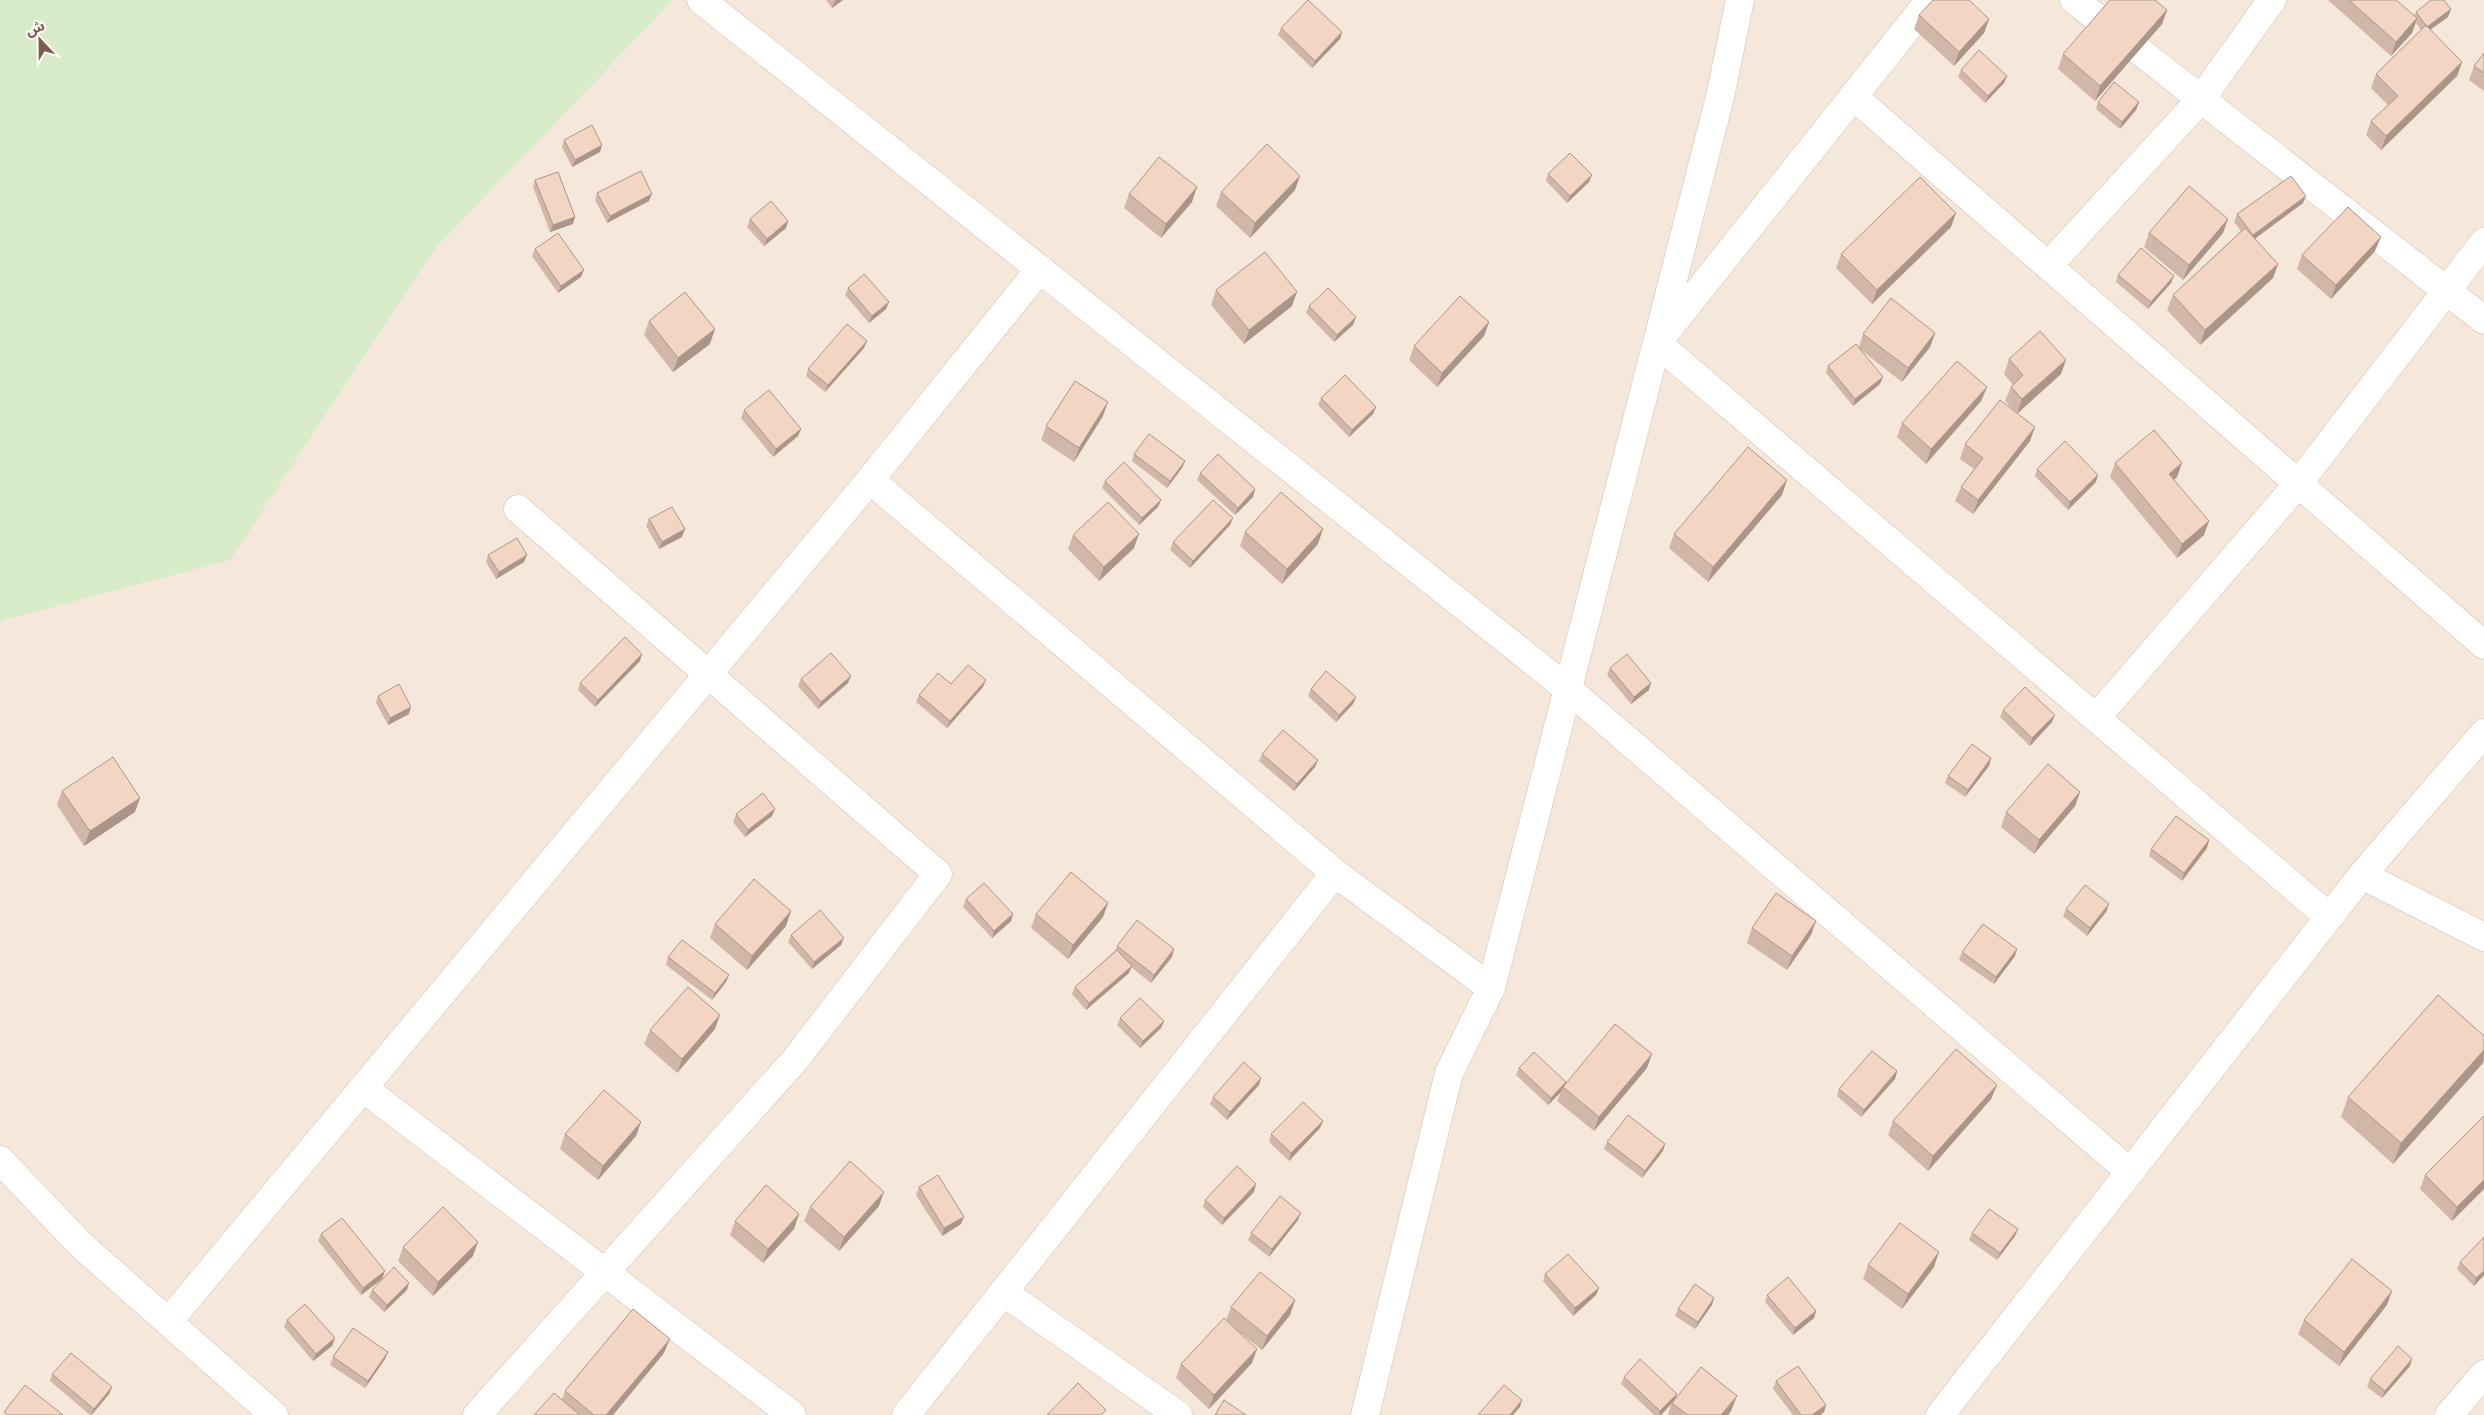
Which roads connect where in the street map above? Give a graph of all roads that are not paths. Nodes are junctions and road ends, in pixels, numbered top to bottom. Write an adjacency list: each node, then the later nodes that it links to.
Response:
1 (701, 0): 10 (street)
2 (1740, 0): 13 (street)
3 (1930, 0): 6 (street)
4 (2074, 0): 7 (street)
5 (2272, 0): 7 (street)
6 (1853, 96): 9 (street); 13 (street)
7 (2201, 99): 9 (street); 11 (street)
8 (2484, 242): 11 (street)
9 (2048, 266): 15 (street)
10 (1040, 270): 14 (street); 19 (street)
11 (2446, 291): 12 (street); 15 (street)
12 (2484, 320)
13 (1657, 343): 19 (street); 20 (street)
14 (870, 480): 18 (street); 22 (street)
15 (2298, 484): 17 (street); 20 (street)
16 (518, 509): 18 (street)
17 (2484, 645)
18 (709, 673): 27 (street); 30 (street)
19 (1568, 689): 26 (street); 29 (street)
20 (2096, 718): 24 (street)
21 (2484, 733): 23 (street)
22 (1335, 873): 26 (street); 31 (street)
23 (2362, 875): 24 (street); 25 (street)
24 (2329, 917): 29 (street)
25 (2484, 937)
26 (1492, 988): 39 (street)
27 (363, 1088): 30 (street); 32 (street)
28 (0, 1160): 32 (street)
29 (2130, 1172): 40 (street)
30 (605, 1273): 35 (street); 36 (street)
31 (1003, 1292): 37 (street); 38 (street)
32 (168, 1322): 34 (street)
33 (2484, 1374): 41 (street)
34 (274, 1415)
35 (477, 1415)
36 (792, 1415)
37 (906, 1415)
38 (1178, 1415)
39 (1365, 1415)
40 (1940, 1415)
41 (2449, 1415)

